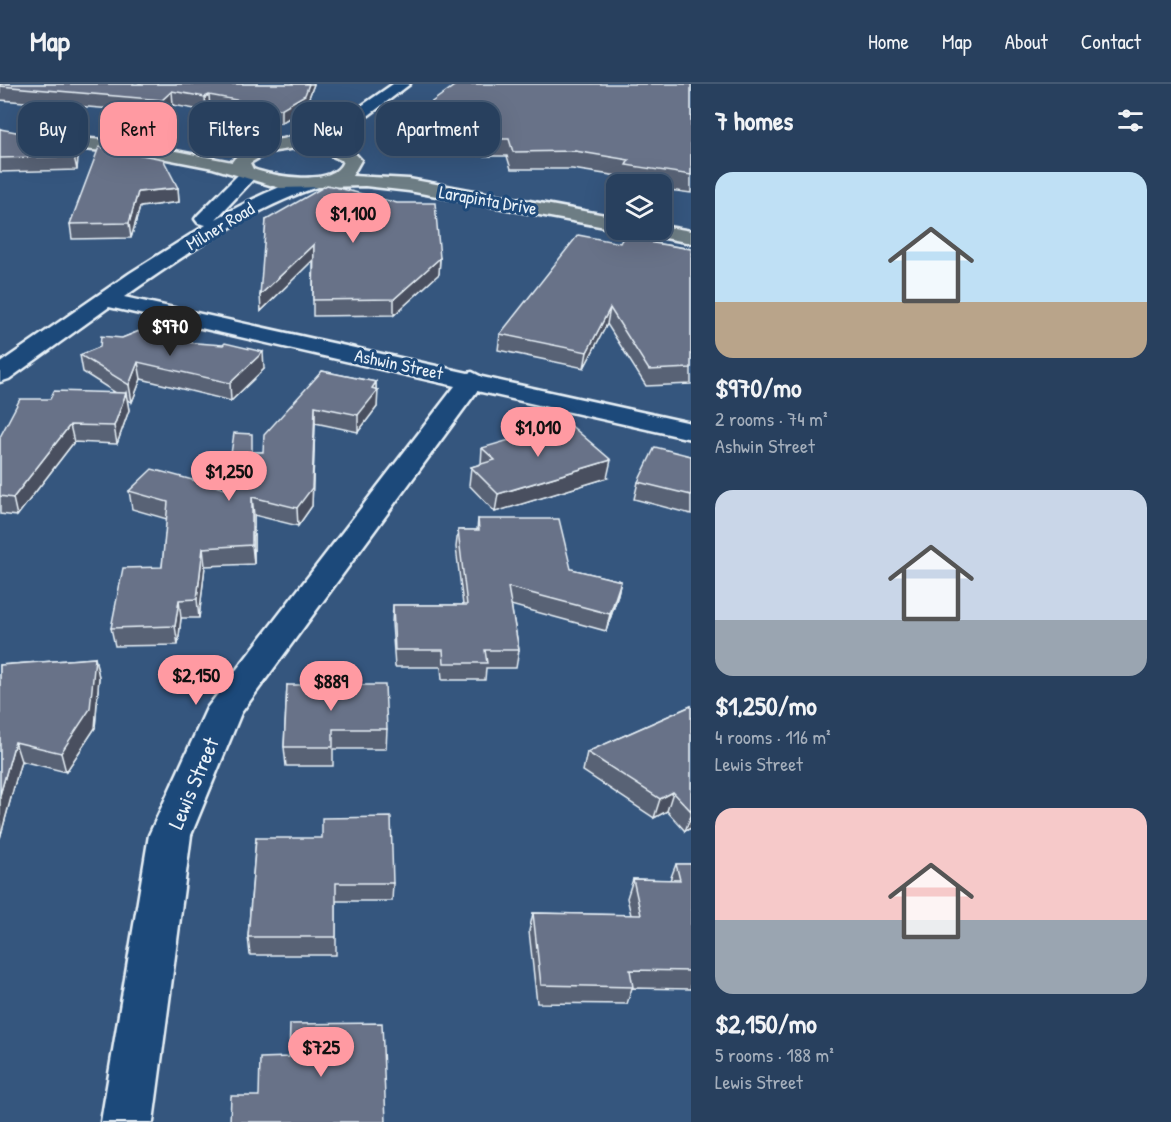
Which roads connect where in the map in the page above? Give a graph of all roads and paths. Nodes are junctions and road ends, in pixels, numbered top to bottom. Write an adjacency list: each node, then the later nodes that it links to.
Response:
1 (403, 84): 2 (street)
2 (364, 111)
3 (292, 141): 5 (street)
4 (280, 144): 5 (main road)
5 (285, 144): 6 (main road); 12 (main road)
6 (292, 144)
7 (189, 146): 12 (main road)
8 (348, 156): 13 (main road)
9 (358, 156): 10 (main road)
10 (366, 158)
11 (399, 166): 14 (main road, Larapinta Drive)
12 (247, 173): 13 (main road, Larapinta Drive); 18 (street, Milner Road)
13 (318, 182): 15 (main road, Larapinta Drive); 18 (street, Milner Road)
14 (582, 199)
15 (606, 221)
16 (672, 234): 17 (main road)
17 (691, 237)
18 (133, 281): 19 (street, Milner Road)
19 (106, 300): 20 (street, Milner Road); 21 (street, Ashwin Street)
20 (0, 374)
21 (472, 380): 22 (street, Ashwin Street); 23 (street, Lewis Street)
22 (691, 431)
23 (127, 1122)

